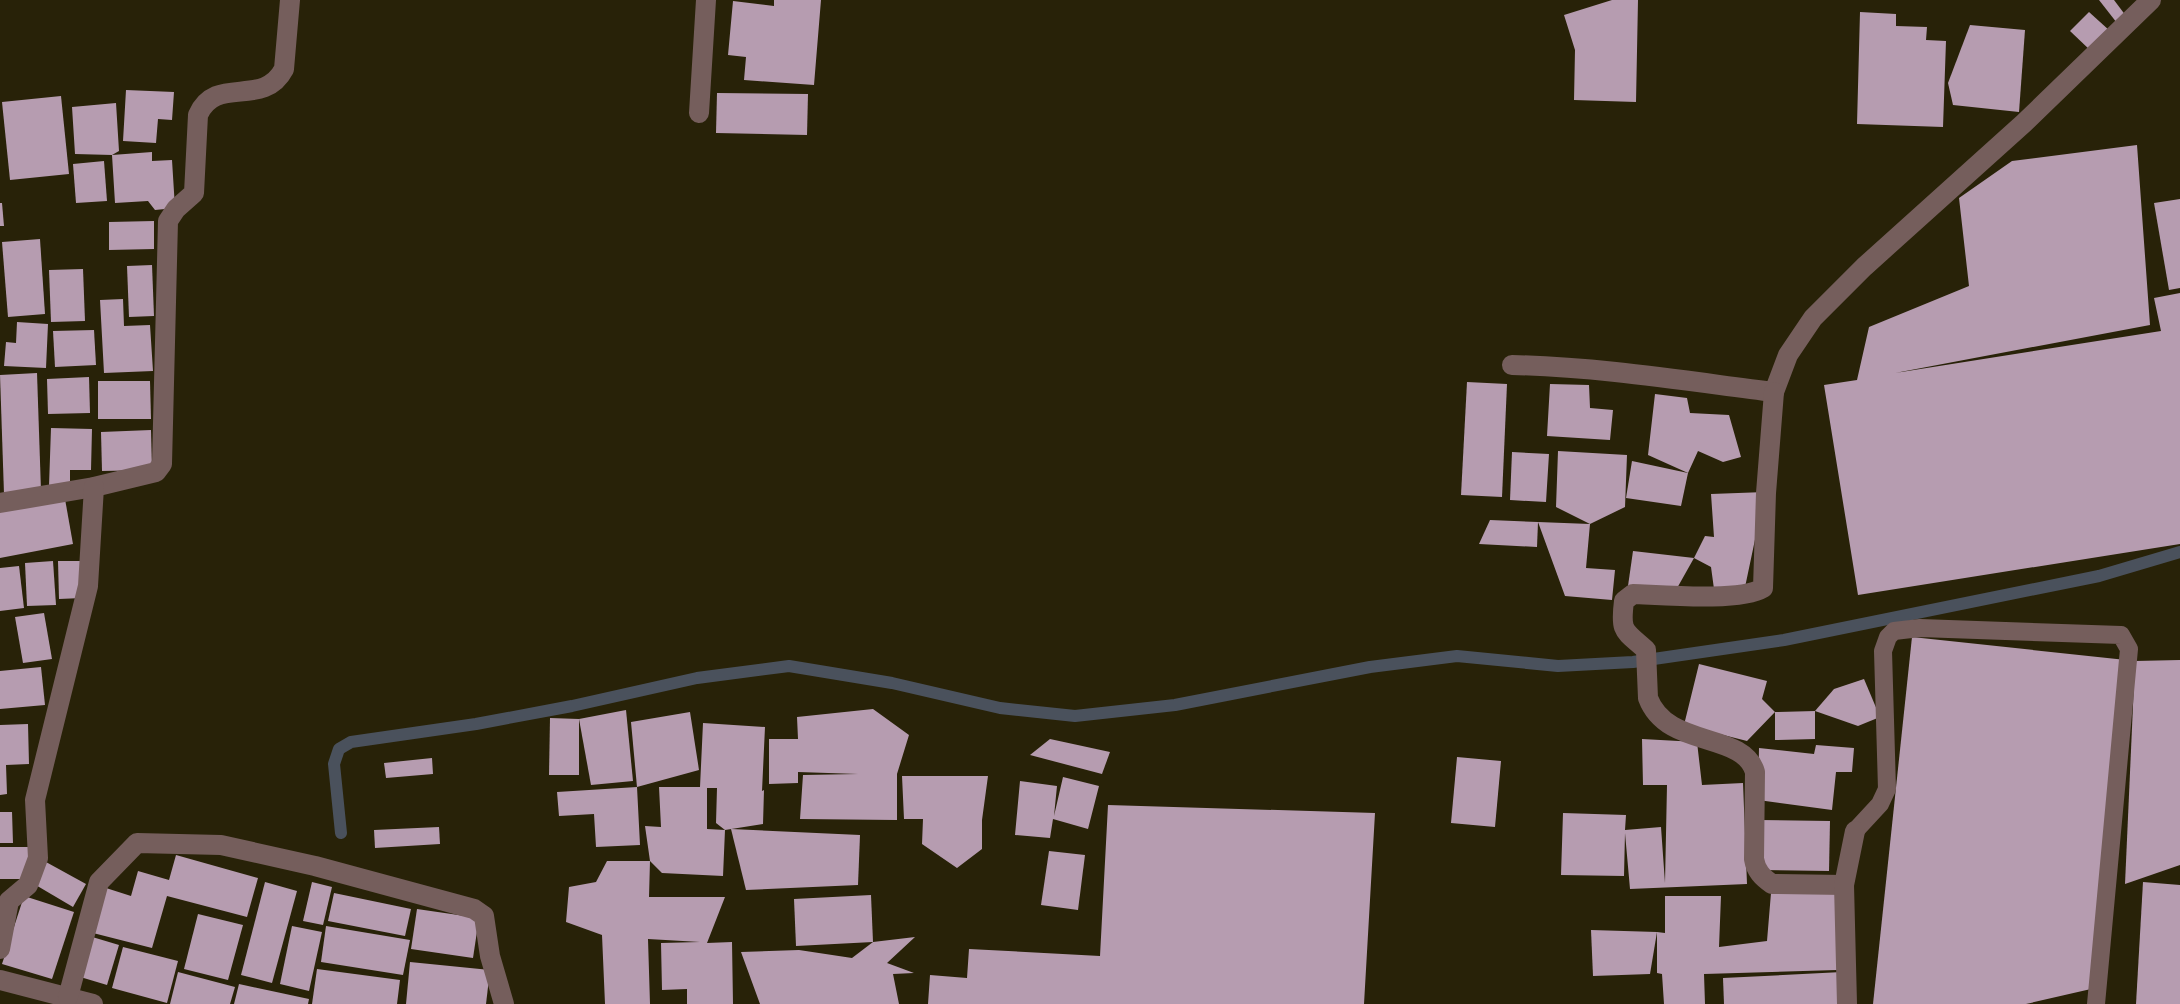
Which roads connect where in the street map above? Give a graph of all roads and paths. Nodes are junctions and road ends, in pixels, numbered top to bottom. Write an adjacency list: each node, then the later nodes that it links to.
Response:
1 (290, 0): 7 (street)
2 (706, 0): 4 (street)
3 (2151, 0): 6 (street)
4 (699, 113)
5 (1512, 365): 6 (street)
6 (1774, 392): 10 (street)
7 (94, 487): 8 (street); 11 (street)
8 (0, 503)
9 (1855, 831): 10 (street); 17 (lane)
10 (1844, 885): 16 (street)
11 (0, 949)
12 (0, 980): 13 (street)
13 (68, 997): 14 (street); 15 (street)
14 (93, 1004)
15 (504, 1004)
16 (1847, 1004)
17 (2096, 1004)

